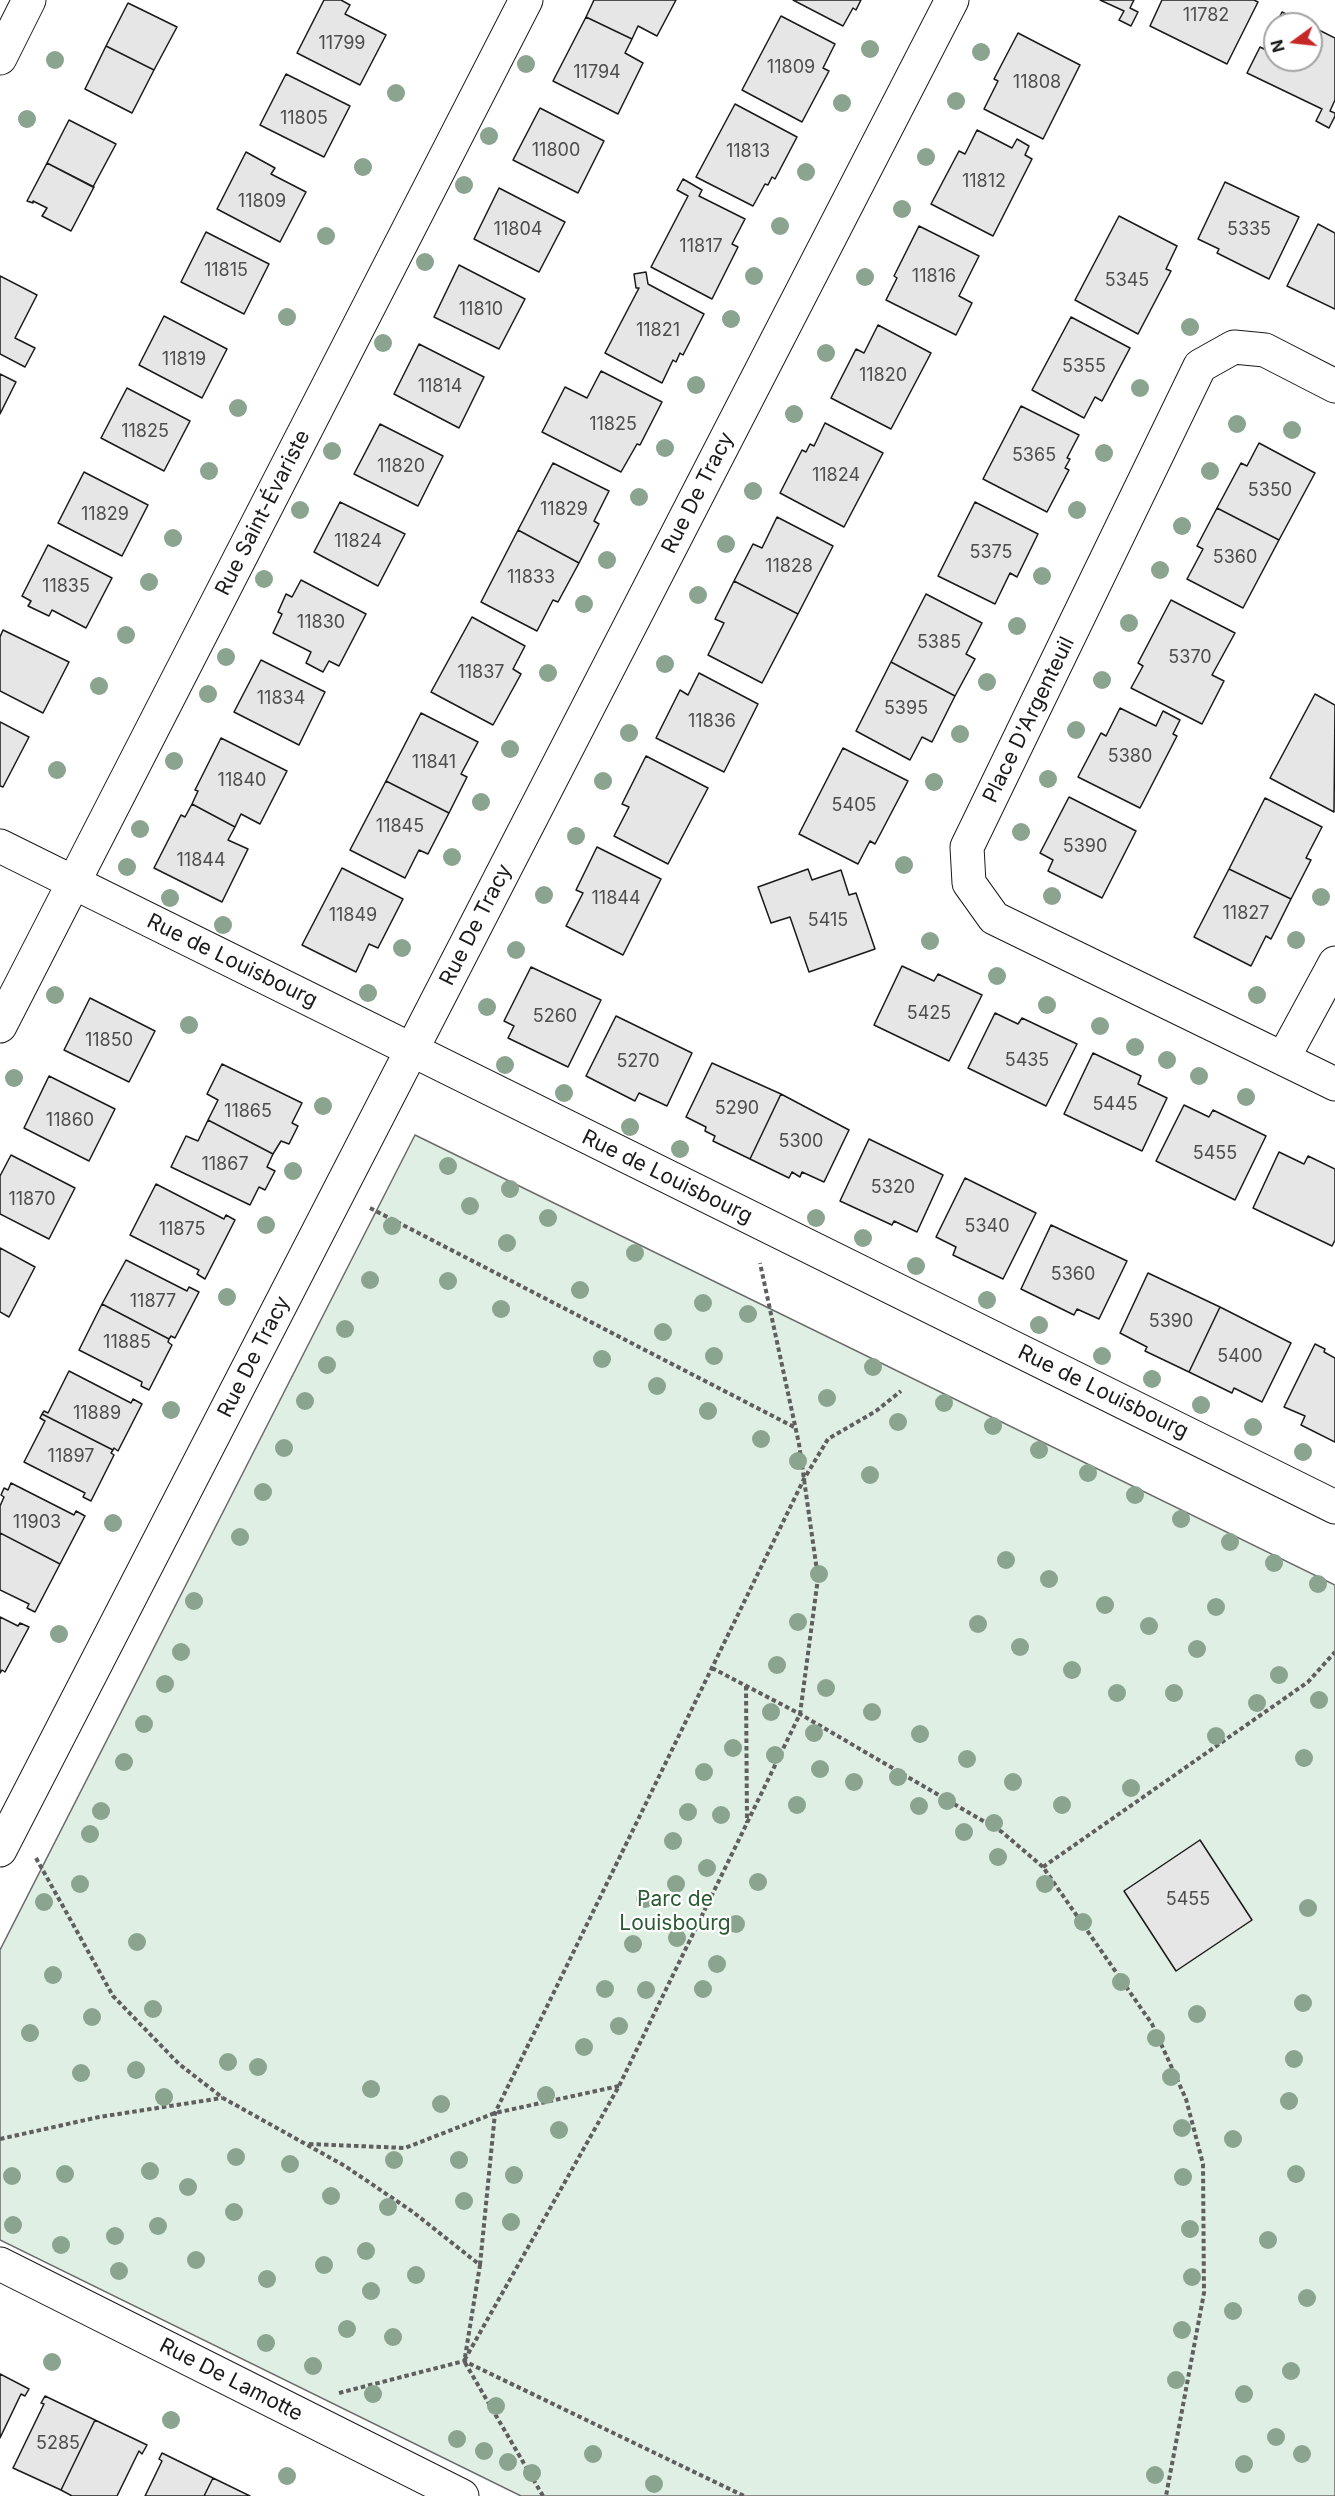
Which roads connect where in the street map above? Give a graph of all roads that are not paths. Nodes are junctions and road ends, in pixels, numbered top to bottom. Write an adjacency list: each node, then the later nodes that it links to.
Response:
1 (29, 0): 4 (street)
2 (526, 0): 7 (street, Rue Saint-Évariste)
3 (952, 0): 10 (street, Rue De Tracy)
4 (0, 58)
5 (1335, 386): 11 (street, Place D'Argenteuil)
6 (0, 846): 7 (street, Rue de Louisbourg)
7 (74, 883): 9 (street, Rue Saint-Évariste); 10 (street, Rue de Louisbourg)
8 (1335, 963): 11 (street)
9 (0, 1026)
10 (412, 1050): 13 (street, Rue de Louisbourg); 14 (street, Rue De Tracy)
11 (1284, 1057): 12 (street, Place D'Argenteuil)
12 (1335, 1084)
13 (1335, 1507)
14 (0, 1850)
15 (0, 2264): 16 (street, Rue De Lamotte)
16 (462, 2496)

